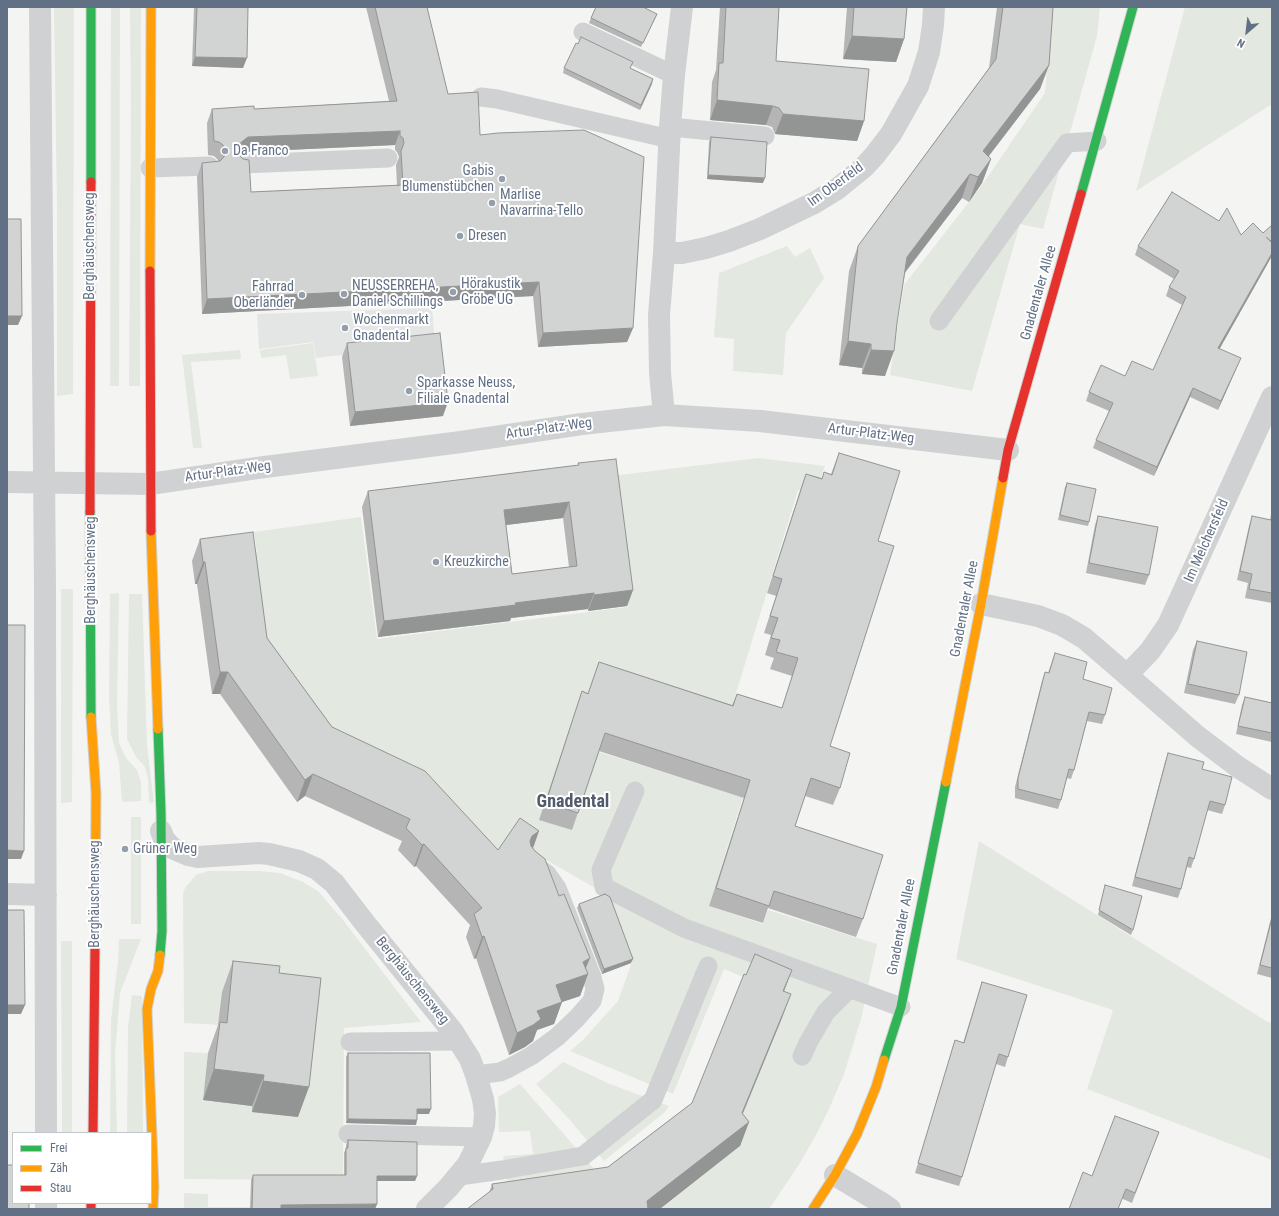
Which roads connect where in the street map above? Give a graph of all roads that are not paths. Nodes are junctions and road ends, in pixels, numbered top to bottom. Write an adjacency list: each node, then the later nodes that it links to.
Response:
1 (40, 7): 23 (street)
2 (90, 7): 24 (street, Berghäuschensweg)
3 (151, 7): 16 (street)
4 (682, 7): 8 (street)
5 (934, 7): 17 (street, Im Oberfeld)
6 (1133, 7): 12 (street, Gnadentaler Allee)
7 (583, 32): 8 (lane)
8 (674, 75): 10 (street)
9 (480, 97): 10 (lane)
10 (670, 133): 11 (lane); 17 (street)
11 (765, 136)
12 (1097, 141): 18 (lane); 21 (street, Gnadentaler Allee)
13 (388, 158): 14 (lane)
14 (243, 164)
15 (209, 166): 16 (lane)
16 (150, 168): 25 (street)
17 (664, 253): 20 (street)
18 (939, 321)
19 (1272, 397): 27 (street, Im Melchersfeld)
20 (664, 415): 21 (street, Artur-Platz-Weg); 25 (street, Artur-Platz-Weg)
21 (1008, 450): 26 (street, Gnadentaler Allee)
22 (7, 482): 23 (street)
23 (44, 482): 24 (street); 33 (street)
24 (91, 483): 25 (street, Artur-Platz-Weg); 42 (street, Berghäuschensweg)
25 (150, 484): 30 (street)
26 (981, 604): 27 (street); 36 (street, Gnadentaler Allee)
27 (1127, 675): 28 (street)
28 (1272, 790)
29 (635, 791): 35 (lane)
30 (161, 832): 37 (street, Berghäuschensweg); 43 (street)
31 (533, 864): 40 (lane)
32 (7, 894): 33 (street)
33 (46, 895): 41 (street)
34 (708, 966): 48 (lane)
35 (850, 988): 36 (lane); 39 (lane)
36 (901, 1007): 47 (street, Gnadentaler Allee)
37 (459, 1041): 38 (lane); 40 (street, Berghäuschensweg)
38 (350, 1042)
39 (802, 1056)
40 (476, 1075): 46 (street, Berghäuschensweg)
41 (46, 1132)
42 (92, 1132)
43 (152, 1132)
44 (348, 1134): 46 (lane)
45 (152, 1136): 49 (street)
46 (481, 1137): 48 (street, Berghäuschensweg)
47 (834, 1175): 51 (street, Gnadentaler Allee); 52 (street)
48 (459, 1176): 50 (street, Berghäuschensweg)
49 (154, 1209)
50 (427, 1209)
51 (813, 1209)
52 (890, 1209)

